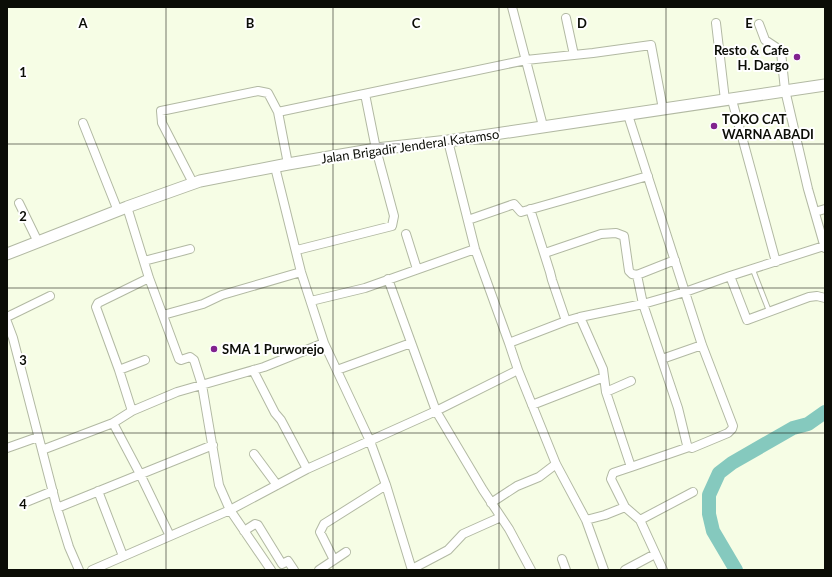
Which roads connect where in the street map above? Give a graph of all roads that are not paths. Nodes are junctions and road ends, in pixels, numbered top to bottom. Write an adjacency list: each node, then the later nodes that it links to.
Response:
1 (512, 7): 6 (street)
2 (566, 18): 5 (street)
3 (716, 23): 10 (street)
4 (759, 24): 8 (street)
5 (574, 55): 6 (street); 11 (street)
6 (526, 60): 9 (street); 15 (street)
7 (825, 85): 8 (main road, Jalan Brigadir Jenderal Katamso)
8 (785, 90): 10 (main road, Jalan Brigadir Jenderal Katamso); 26 (street)
9 (365, 94): 12 (street); 17 (street)
10 (728, 100): 11 (main road, Jalan Brigadir Jenderal Katamso); 38 (street)
11 (663, 109): 13 (main road, Jalan Brigadir Jenderal Katamso)
12 (278, 112): 18 (street); 21 (street)
13 (628, 115): 15 (main road, Jalan Brigadir Jenderal Katamso); 20 (street)
14 (83, 123): 23 (street)
15 (543, 126): 16 (main road, Jalan Brigadir Jenderal Katamso)
16 (448, 141): 17 (main road, Jalan Brigadir Jenderal Katamso); 27 (street)
17 (376, 149): 18 (main road, Jalan Brigadir Jenderal Katamso); 33 (street)
18 (288, 164): 19 (main road, Jalan Brigadir Jenderal Katamso)
19 (275, 167): 21 (main road, Jalan Brigadir Jenderal Katamso); 33 (street)
20 (648, 176): 24 (street); 36 (street)
21 (193, 183): 23 (main road, Jalan Brigadir Jenderal Katamso)
22 (19, 203): 29 (street)
23 (123, 209): 29 (main road, Jalan Brigadir Jenderal Katamso); 37 (street)
24 (530, 209): 27 (street); 34 (street)
25 (825, 209): 26 (street)
26 (815, 212): 30 (street)
27 (468, 220): 32 (street)
28 (406, 234): 39 (street)
29 (38, 242): 35 (main road, Jalan Brigadir Jenderal Katamso)
30 (825, 247): 38 (street)
31 (190, 248): 37 (street)
32 (475, 249): 39 (street); 60 (street)
33 (297, 250): 41 (street)
34 (545, 253): 42 (street); 55 (street)
35 (7, 254)
36 (675, 260): 42 (street); 46 (street)
37 (144, 261): 44 (street)
38 (776, 262): 40 (street)
39 (417, 269): 45 (street)
40 (753, 270): 43 (street); 51 (lane)
41 (302, 272): 49 (street); 52 (street)
42 (636, 275): 50 (street)
43 (730, 276): 46 (street); 51 (street)
44 (149, 278): 52 (street); 64 (street)
45 (388, 279): 49 (street); 59 (street)
46 (685, 292): 50 (street); 61 (street)
47 (50, 296): 53 (street)
48 (825, 298): 51 (street)
49 (312, 301): 58 (street)
50 (643, 304): 54 (street); 62 (street)
51 (769, 311)
52 (163, 316): 70 (street)
53 (7, 317)
54 (580, 317): 55 (street); 68 (street)
55 (566, 321): 60 (street)
56 (7, 322): 57 (street)
57 (10, 339): 76 (street)
58 (324, 343): 65 (street); 66 (street)
59 (411, 343): 66 (street); 74 (street)
60 (509, 343): 67 (street)
61 (702, 346): 62 (street); 79 (street)
62 (662, 359): 79 (street)
63 (145, 360): 64 (street)
64 (119, 370): 73 (street)
65 (253, 370): 70 (street); 85 (street)
66 (337, 370): 77 (street)
67 (518, 370): 72 (street); 74 (street)
68 (604, 377): 71 (street); 72 (street)
69 (631, 381): 71 (street)
70 (202, 385): 73 (street); 78 (street)
71 (606, 392): 84 (street)
72 (532, 405): 83 (street)
73 (132, 411): 75 (street)
74 (436, 411): 77 (street); 93 (street)
75 (113, 423): 81 (street); 86 (street)
76 (38, 437): 80 (street); 81 (street)
77 (370, 442): 85 (street); 88 (street)
78 (213, 445): 86 (street); 96 (street)
79 (689, 447): 84 (street)
80 (7, 448)
81 (42, 450): 89 (street)
82 (254, 454): 87 (street)
83 (556, 464): 93 (street); 98 (street)
84 (631, 467): 94 (street)
85 (307, 469): 87 (street)
86 (140, 474): 90 (street); 101 (street)
87 (277, 485): 96 (street)
88 (386, 485): 106 (street); 112 (street)
89 (53, 491): 92 (street); 95 (street)
90 (98, 491): 95 (street); 104 (street)
91 (693, 492): 99 (street)
92 (26, 502)
93 (491, 503): 97 (street)
94 (625, 507): 98 (street); 99 (street)
95 (57, 508): 107 (street)
96 (230, 510): 100 (street); 101 (street)
97 (501, 517): 112 (street); 113 (street)
98 (586, 520): 115 (street)
99 (640, 520): 103 (street)
100 (244, 531): 109 (street); 110 (street)
101 (170, 536): 104 (street)
102 (346, 552): 106 (street)
103 (655, 554): 116 (street); 117 (street)
104 (123, 556): 108 (street)
105 (562, 559): 114 (street)
106 (334, 560): 111 (street)
107 (79, 570)
108 (92, 570)
109 (271, 570)
110 (294, 570)
111 (319, 570)
112 (412, 570)
113 (531, 570)
114 (566, 570)
115 (604, 570)
116 (625, 570)
117 (663, 570)

